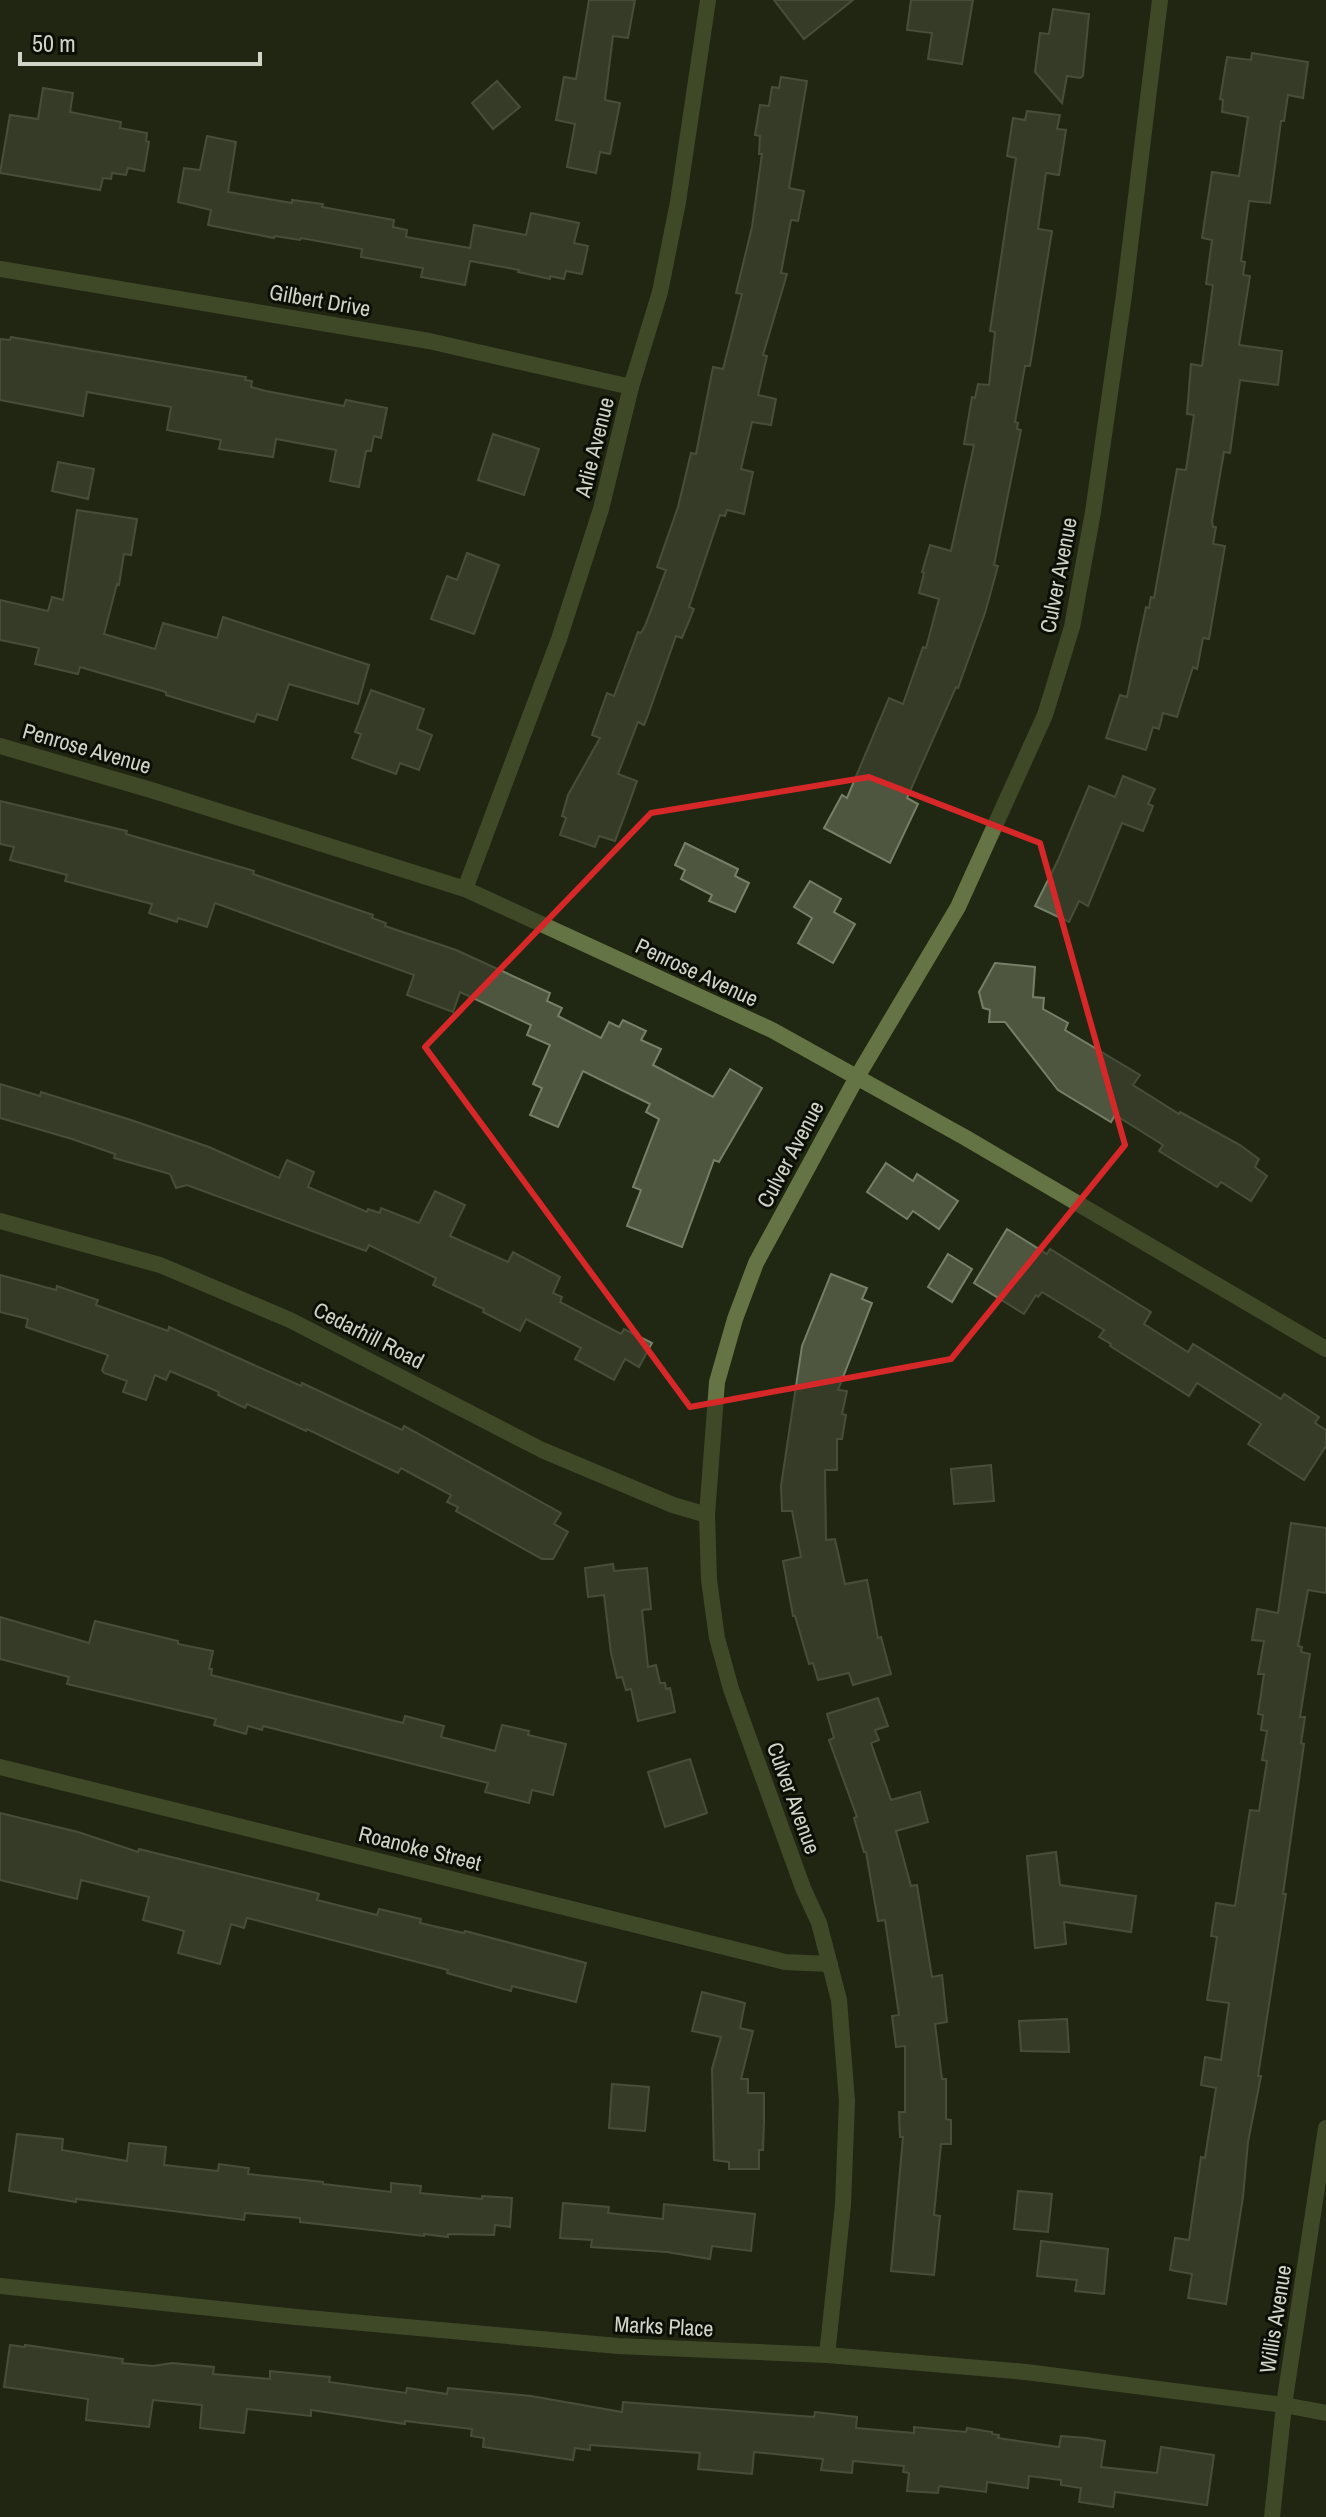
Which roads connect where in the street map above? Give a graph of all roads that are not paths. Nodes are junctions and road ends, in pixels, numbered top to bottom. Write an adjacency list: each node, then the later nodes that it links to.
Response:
1 (708, 0): 4 (street, Arlie Avenue)
2 (1160, 0): 7 (street, Culver Avenue)
3 (0, 269): 4 (street, Gilbert Drive)
4 (631, 387): 6 (street, Arlie Avenue)
5 (0, 746): 6 (street, Penrose Avenue)
6 (465, 889): 7 (street, Penrose Avenue)
7 (857, 1077): 9 (street, Penrose Avenue); 10 (street, Culver Avenue)
8 (0, 1221): 10 (street, Cedarhill Road)
9 (1326, 1349)
10 (707, 1515): 12 (street, Culver Avenue)
11 (0, 1767): 12 (street, Roanoke Street)
12 (830, 1964): 15 (street, Culver Avenue)
13 (1326, 2128): 16 (street, Willis Avenue)
14 (0, 2286): 15 (street, Marks Place)
15 (827, 2355): 16 (street, Marks Place)
16 (1284, 2405): 17 (street, Marks Place); 18 (street, Willis Avenue)
17 (1326, 2413)
18 (1272, 2517)

